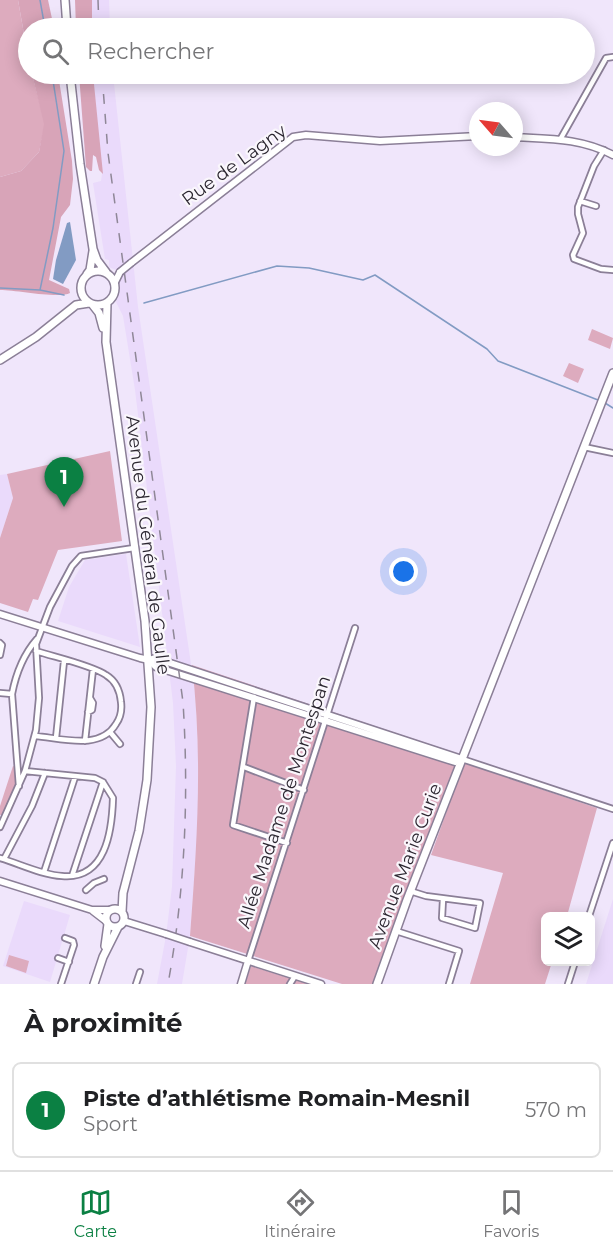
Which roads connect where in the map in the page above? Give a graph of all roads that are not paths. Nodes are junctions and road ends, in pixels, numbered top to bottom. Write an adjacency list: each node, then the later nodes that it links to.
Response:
1 (65, 0): 2 (main road)
2 (66, 18)
3 (613, 57): 4 (street)
4 (595, 78)
5 (71, 84): 14 (main road)
6 (591, 84): 9 (street)
7 (469, 136): 16 (street, Rue de Lagny, bridge)
8 (523, 137): 9 (street)
9 (561, 138): 10 (street)
10 (604, 150): 11 (street); 12 (street)
11 (613, 155)
12 (579, 201): 13 (street); 15 (street)
13 (596, 206)
14 (93, 249): 17 (main road); 18 (main road)
15 (613, 270)
16 (120, 272): 17 (street); 19 (street)
17 (107, 273): 18 (main road); 19 (main road)
18 (87, 274): 20 (main road)
19 (115, 282): 22 (main road)
20 (81, 293): 21 (main road); 23 (main road)
21 (90, 303): 22 (main road); 23 (main road); 24 (main road, Avenue du Général de Gaulle)
22 (107, 303): 24 (main road, Avenue du Général de Gaulle)
23 (76, 305): 25 (main road)
24 (106, 342): 29 (main road, Avenue du Général de Gaulle)
25 (0, 360)
26 (613, 373): 27 (main road, Avenue Marie Curie)
27 (584, 447): 28 (street); 52 (main road, Avenue Marie Curie)
28 (613, 453)
29 (134, 548): 31 (street); 38 (main road, Avenue du Général de Gaulle)
30 (0, 614): 31 (street)
31 (42, 627): 33 (street); 38 (street)
32 (354, 628): 44 (street, Allée Madame de Montespan)
33 (38, 638): 35 (street); 36 (street)
34 (0, 643): 37 (street)
35 (26, 654): 36 (street); 42 (street)
36 (36, 654): 39 (street); 46 (street)
37 (0, 655)
38 (149, 660): 43 (street); 44 (street); 74 (main road, Avenue du Général de Gaulle)
39 (64, 661): 40 (street); 47 (street)
40 (93, 669): 45 (street); 48 (street)
41 (0, 693): 42 (street)
42 (12, 694): 50 (street)
43 (254, 697): 44 (street); 53 (street)
44 (326, 717): 52 (street); 59 (street, Allée Madame de Montespan)
45 (110, 732): 48 (street); 49 (street)
46 (35, 736): 47 (street); 51 (street)
47 (56, 738): 48 (street)
48 (85, 741)
49 (120, 744)
50 (16, 755): 51 (street); 58 (street)
51 (29, 757): 54 (street)
52 (462, 759): 60 (street); 73 (main road, Avenue Marie Curie)
53 (244, 767): 59 (street); 63 (street)
54 (25, 771): 55 (street); 58 (street)
55 (45, 773): 56 (street); 65 (street)
56 (75, 777): 57 (street); 66 (street)
57 (103, 782): 67 (street); 68 (street)
58 (19, 786): 61 (street)
59 (304, 790): 63 (street, Allée Madame de Montespan)
60 (613, 809)
61 (2, 818): 62 (street)
62 (0, 827)
63 (287, 843): 86 (street, Allée Madame de Montespan)
64 (613, 843): 79 (street)
65 (2, 858): 66 (street)
66 (44, 872): 68 (street)
67 (87, 872): 68 (street); 71 (street)
68 (72, 876)
69 (104, 879): 71 (street)
70 (0, 881): 77 (street)
71 (94, 883): 72 (street)
72 (86, 890)
73 (410, 891): 75 (street); 82 (main road, Avenue Marie Curie)
74 (123, 893): 76 (main road, Avenue du Général de Gaulle); 78 (main road, Avenue du Général de Gaulle)
75 (443, 899): 75 (street)
76 (112, 909): 77 (street); 78 (main road); 80 (main road, Avenue du Général de Gaulle)
77 (92, 910): 80 (street)
78 (122, 912): 81 (main road, Avenue du Général de Gaulle)
79 (590, 912)
80 (107, 922): 81 (main road); 84 (main road, Avenue du Général de Gaulle)
81 (121, 924): 84 (main road, Avenue du Général de Gaulle); 86 (street, bridge)
82 (396, 931): 97 (main road, Avenue Marie Curie); 98 (street)
83 (65, 938): 87 (street)
84 (103, 957): 92 (main road, Avenue du Général de Gaulle)
85 (58, 958): 87 (street)
86 (249, 961): 90 (street); 94 (street, Allée Madame de Montespan)
87 (69, 962): 91 (street)
88 (574, 966): 99 (street)
89 (140, 972): 93 (street)
90 (295, 976): 95 (street); 96 (street)
91 (61, 984)
92 (94, 984)
93 (136, 984)
94 (241, 984)
95 (290, 984)
96 (321, 984)
97 (377, 984)
98 (448, 984)
99 (568, 984)

